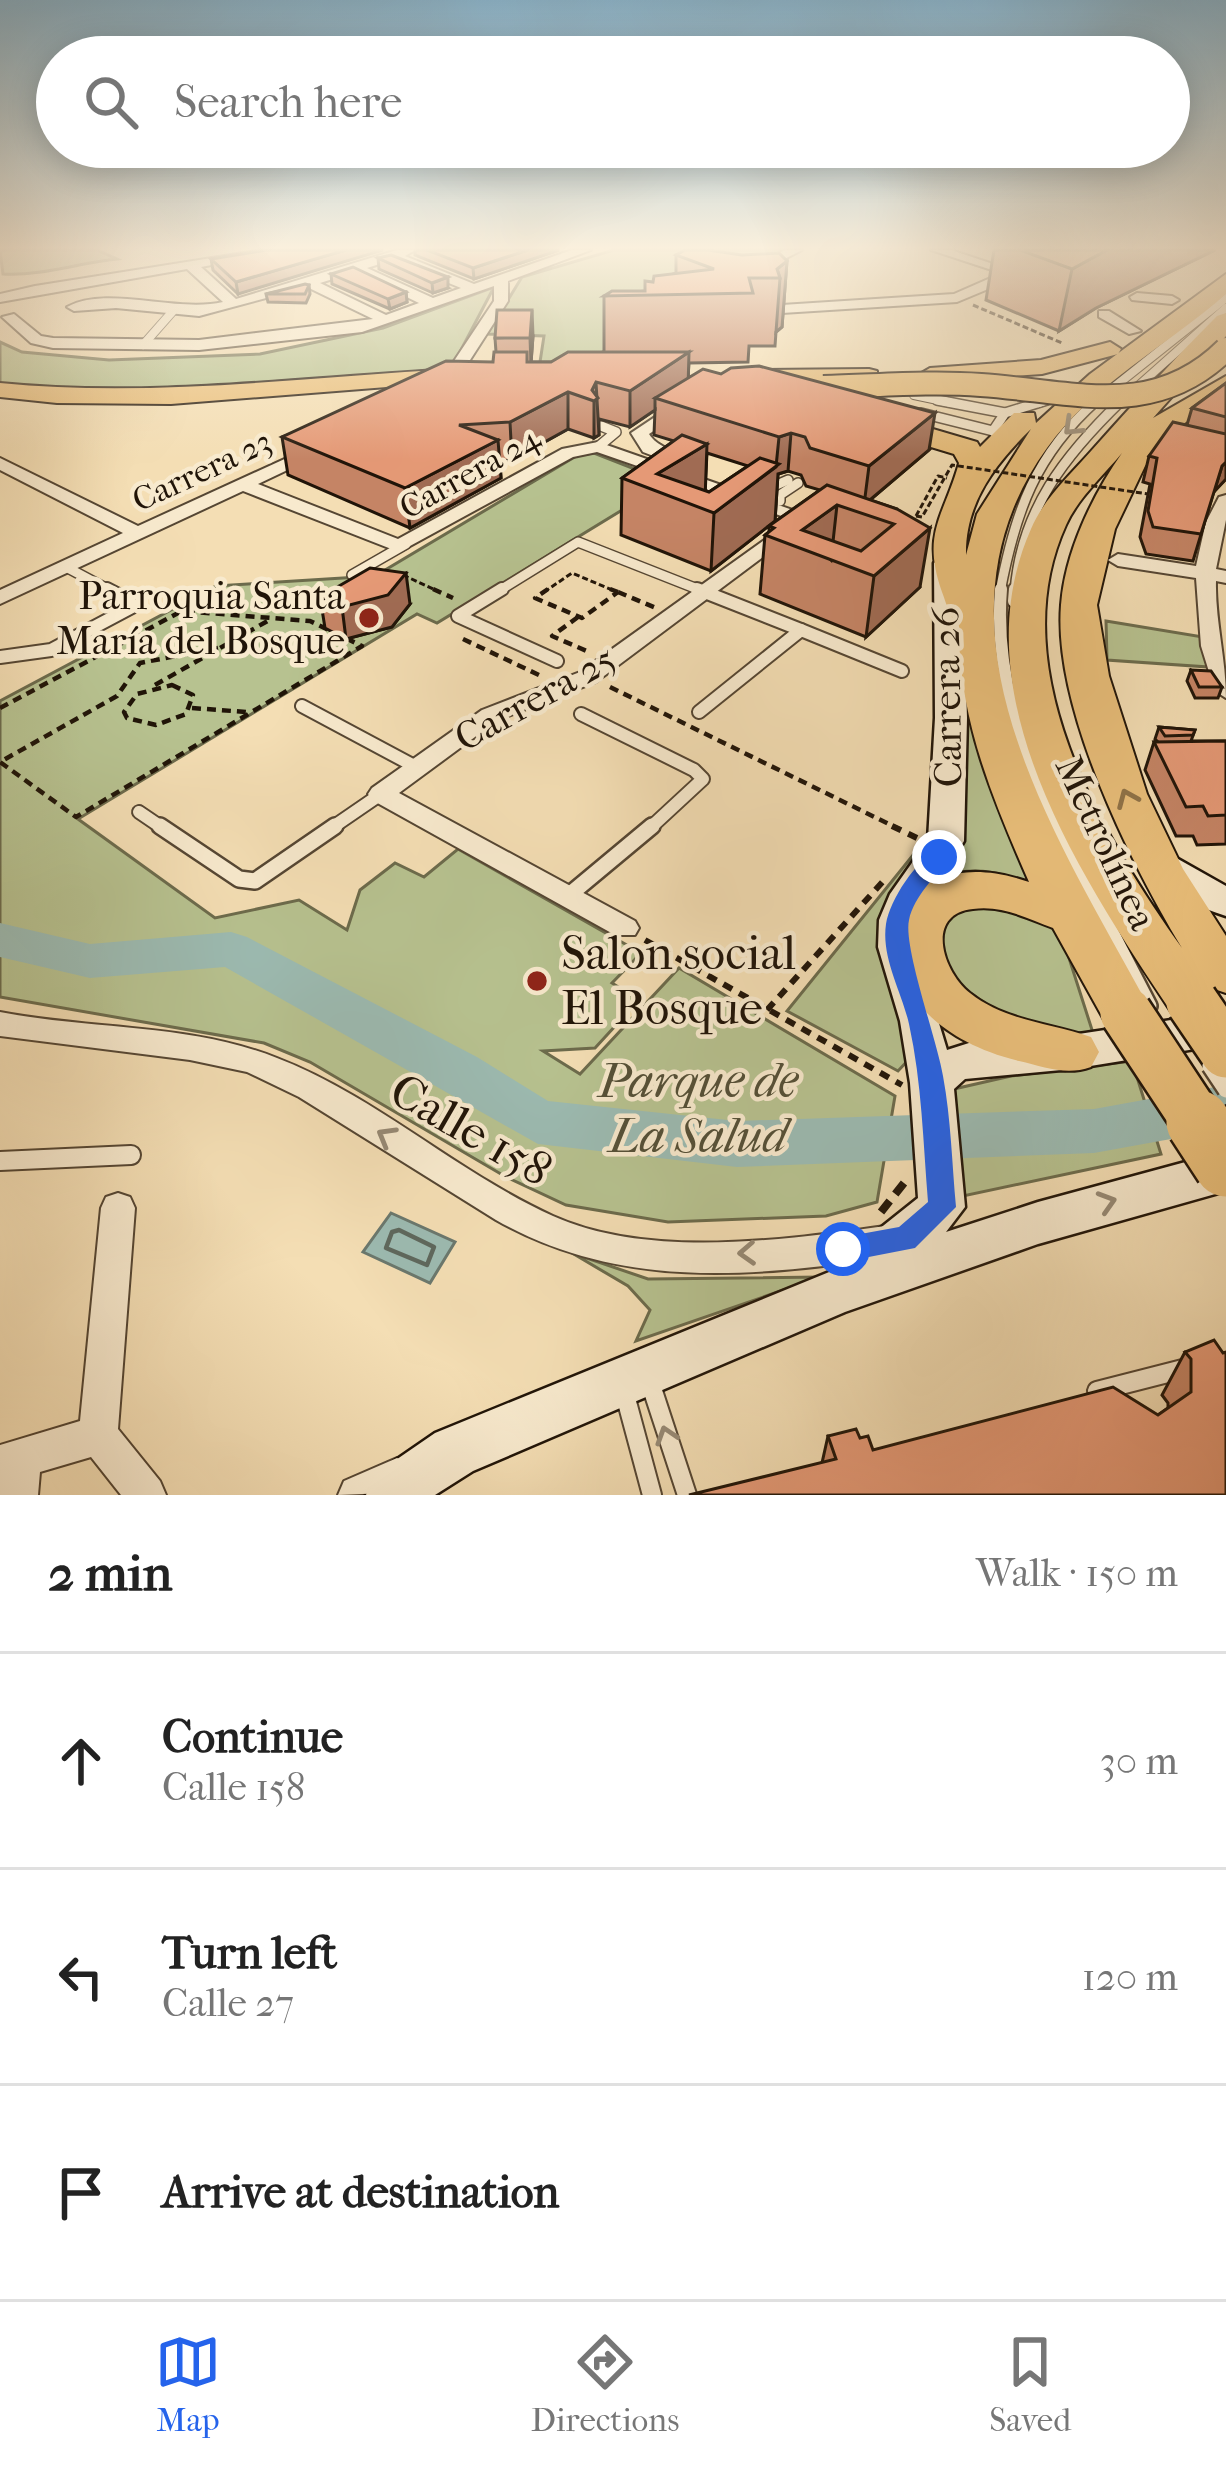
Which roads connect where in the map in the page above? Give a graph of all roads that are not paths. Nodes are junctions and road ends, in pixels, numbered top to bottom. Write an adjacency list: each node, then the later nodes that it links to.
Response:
1 (12, 320): 15 (street)
2 (93, 320): 15 (street)
3 (128, 320): 15 (street)
4 (165, 320): 17 (lane)
5 (385, 320): 14 (street)
6 (391, 320): 14 (street)
7 (489, 320): 20 (street)
8 (1114, 320): 16 (street)
9 (1148, 320): 16 (highway)
10 (1183, 320): 53 (highway)
11 (1189, 320): 70 (lane, Metrolínea, one-way to 70)
12 (1194, 320): 70 (lane, Metrolínea)
13 (1204, 320): 34 (highway)
14 (388, 321): 17 (street)
15 (101, 325): 17 (street)
16 (1134, 331): 18 (highway)
17 (143, 345)
18 (1110, 349): 24 (main road); 30 (highway)
19 (1226, 349): 25 (main road, bridge)
20 (448, 381): 21 (main road); 26 (main road); 27 (street)
21 (481, 381)
22 (1226, 384): 51 (highway)
23 (659, 386): 24 (main road)
24 (720, 386): 25 (main road); 35 (highway); 37 (street)
25 (816, 392): 30 (lane)
26 (1, 394)
27 (418, 402)
28 (900, 408): 30 (lane)
29 (601, 426): 32 (lane)
30 (1001, 428): 35 (highway)
31 (330, 442): 36 (street, Carrera 23)
32 (590, 447): 40 (street); 43 (street, Carrera 24)
33 (0, 464): 42 (street)
34 (1090, 471): 51 (highway); 70 (highway)
35 (970, 482): 44 (highway)
36 (245, 484): 42 (street, Carrera 23); 43 (street)
37 (761, 491): 38 (street); 38 (lane)
38 (780, 501): 40 (street)
39 (1226, 501): 48 (street)
40 (805, 518): 41 (street); 49 (street, Carrera 25)
41 (844, 531)
42 (140, 534): 46 (street, Carrera 23)
43 (391, 544): 47 (lane)
44 (938, 555): 53 (highway); 73 (street, Carrera 26)
45 (1118, 560): 48 (street)
46 (66, 567): 50 (street, Carrera 23); 54 (lane)
47 (352, 575)
48 (1217, 576): 56 (street)
49 (696, 587): 52 (lane); 55 (lane); 62 (street, Carrera 25)
50 (0, 598)
51 (1079, 598): 65 (highway, one-way to 51)
52 (800, 630): 57 (lane); 60 (lane)
53 (978, 650): 68 (highway)
54 (0, 657)
55 (557, 662)
56 (1221, 669): 58 (street)
57 (902, 671)
58 (1226, 692)
59 (302, 706): 62 (lane)
60 (699, 712)
61 (581, 714): 66 (lane)
62 (418, 768): 63 (street, Carrera 25)
63 (381, 794): 64 (lane); 66 (street)
64 (139, 812)
65 (1150, 853): 67 (street); 70 (highway)
66 (567, 897): 69 (street)
67 (1226, 902)
68 (1068, 915): 70 (highway); 72 (highway)
69 (625, 928)
70 (1190, 1005): 72 (street); 74 (lane, Metrolínea, bridge); 75 (lane, Metrolínea); 78 (highway, bridge)
71 (0, 1024): 82 (street, Calle 158, one-way to 71)
72 (1072, 1052): 73 (street)
73 (922, 1086): 79 (street)
74 (1226, 1090)
75 (1214, 1105)
76 (131, 1155): 77 (lane)
77 (0, 1161)
78 (1226, 1168): 81 (street, one-way to 78)
79 (941, 1192): 81 (street); 82 (street)
80 (118, 1208): 87 (street)
81 (1038, 1223): 83 (street)
82 (905, 1239): 83 (street)
83 (836, 1292): 85 (street)
84 (1203, 1364): 86 (lane)
85 (635, 1379): 88 (street); 93 (lane); 94 (lane, one-way to 85)
86 (1087, 1394)
87 (98, 1435): 89 (street); 90 (street)
88 (454, 1452): 91 (street); 92 (street)
89 (13, 1473)
90 (146, 1495)
91 (358, 1495)
92 (394, 1495)
93 (652, 1495)
94 (687, 1495)

